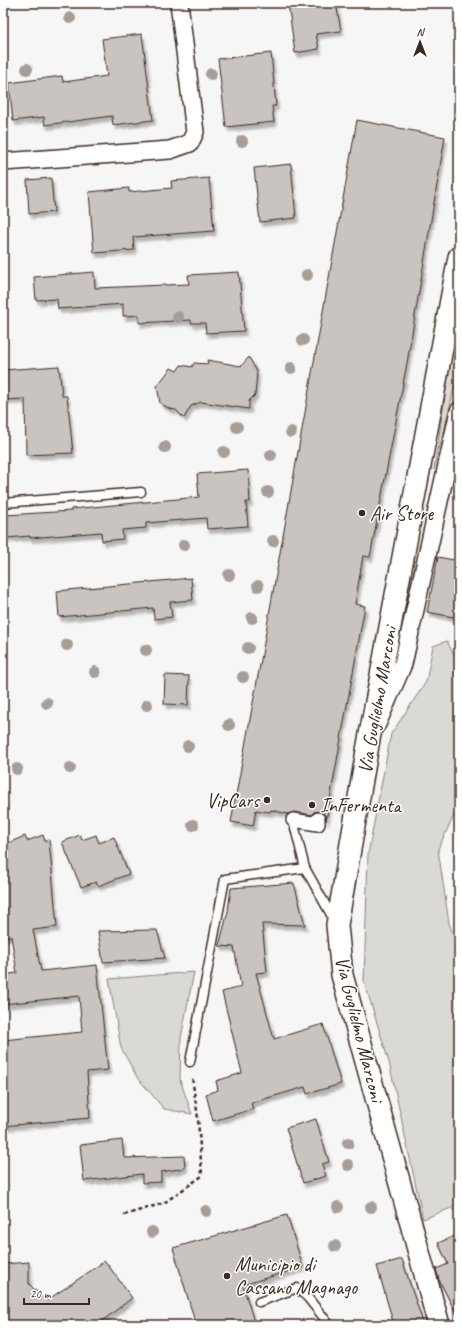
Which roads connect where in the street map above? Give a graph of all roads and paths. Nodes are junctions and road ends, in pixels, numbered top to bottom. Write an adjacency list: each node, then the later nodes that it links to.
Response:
1 (179, 3): 2 (street)
2 (3, 162)
3 (459, 257): 7 (street, Via Guglielmo Marconi)
4 (459, 411): 7 (street)
5 (141, 492): 6 (lane)
6 (3, 503)
7 (368, 745): 11 (street, Via Guglielmo Marconi)
8 (318, 819): 9 (street)
9 (293, 820): 10 (lane)
10 (305, 868): 11 (lane); 12 (lane)
11 (337, 924): 16 (street, Via Guglielmo Marconi)
12 (190, 1062): 13 (path)
13 (124, 1215)
14 (259, 1302): 15 (lane)
15 (327, 1325)
16 (439, 1325)

